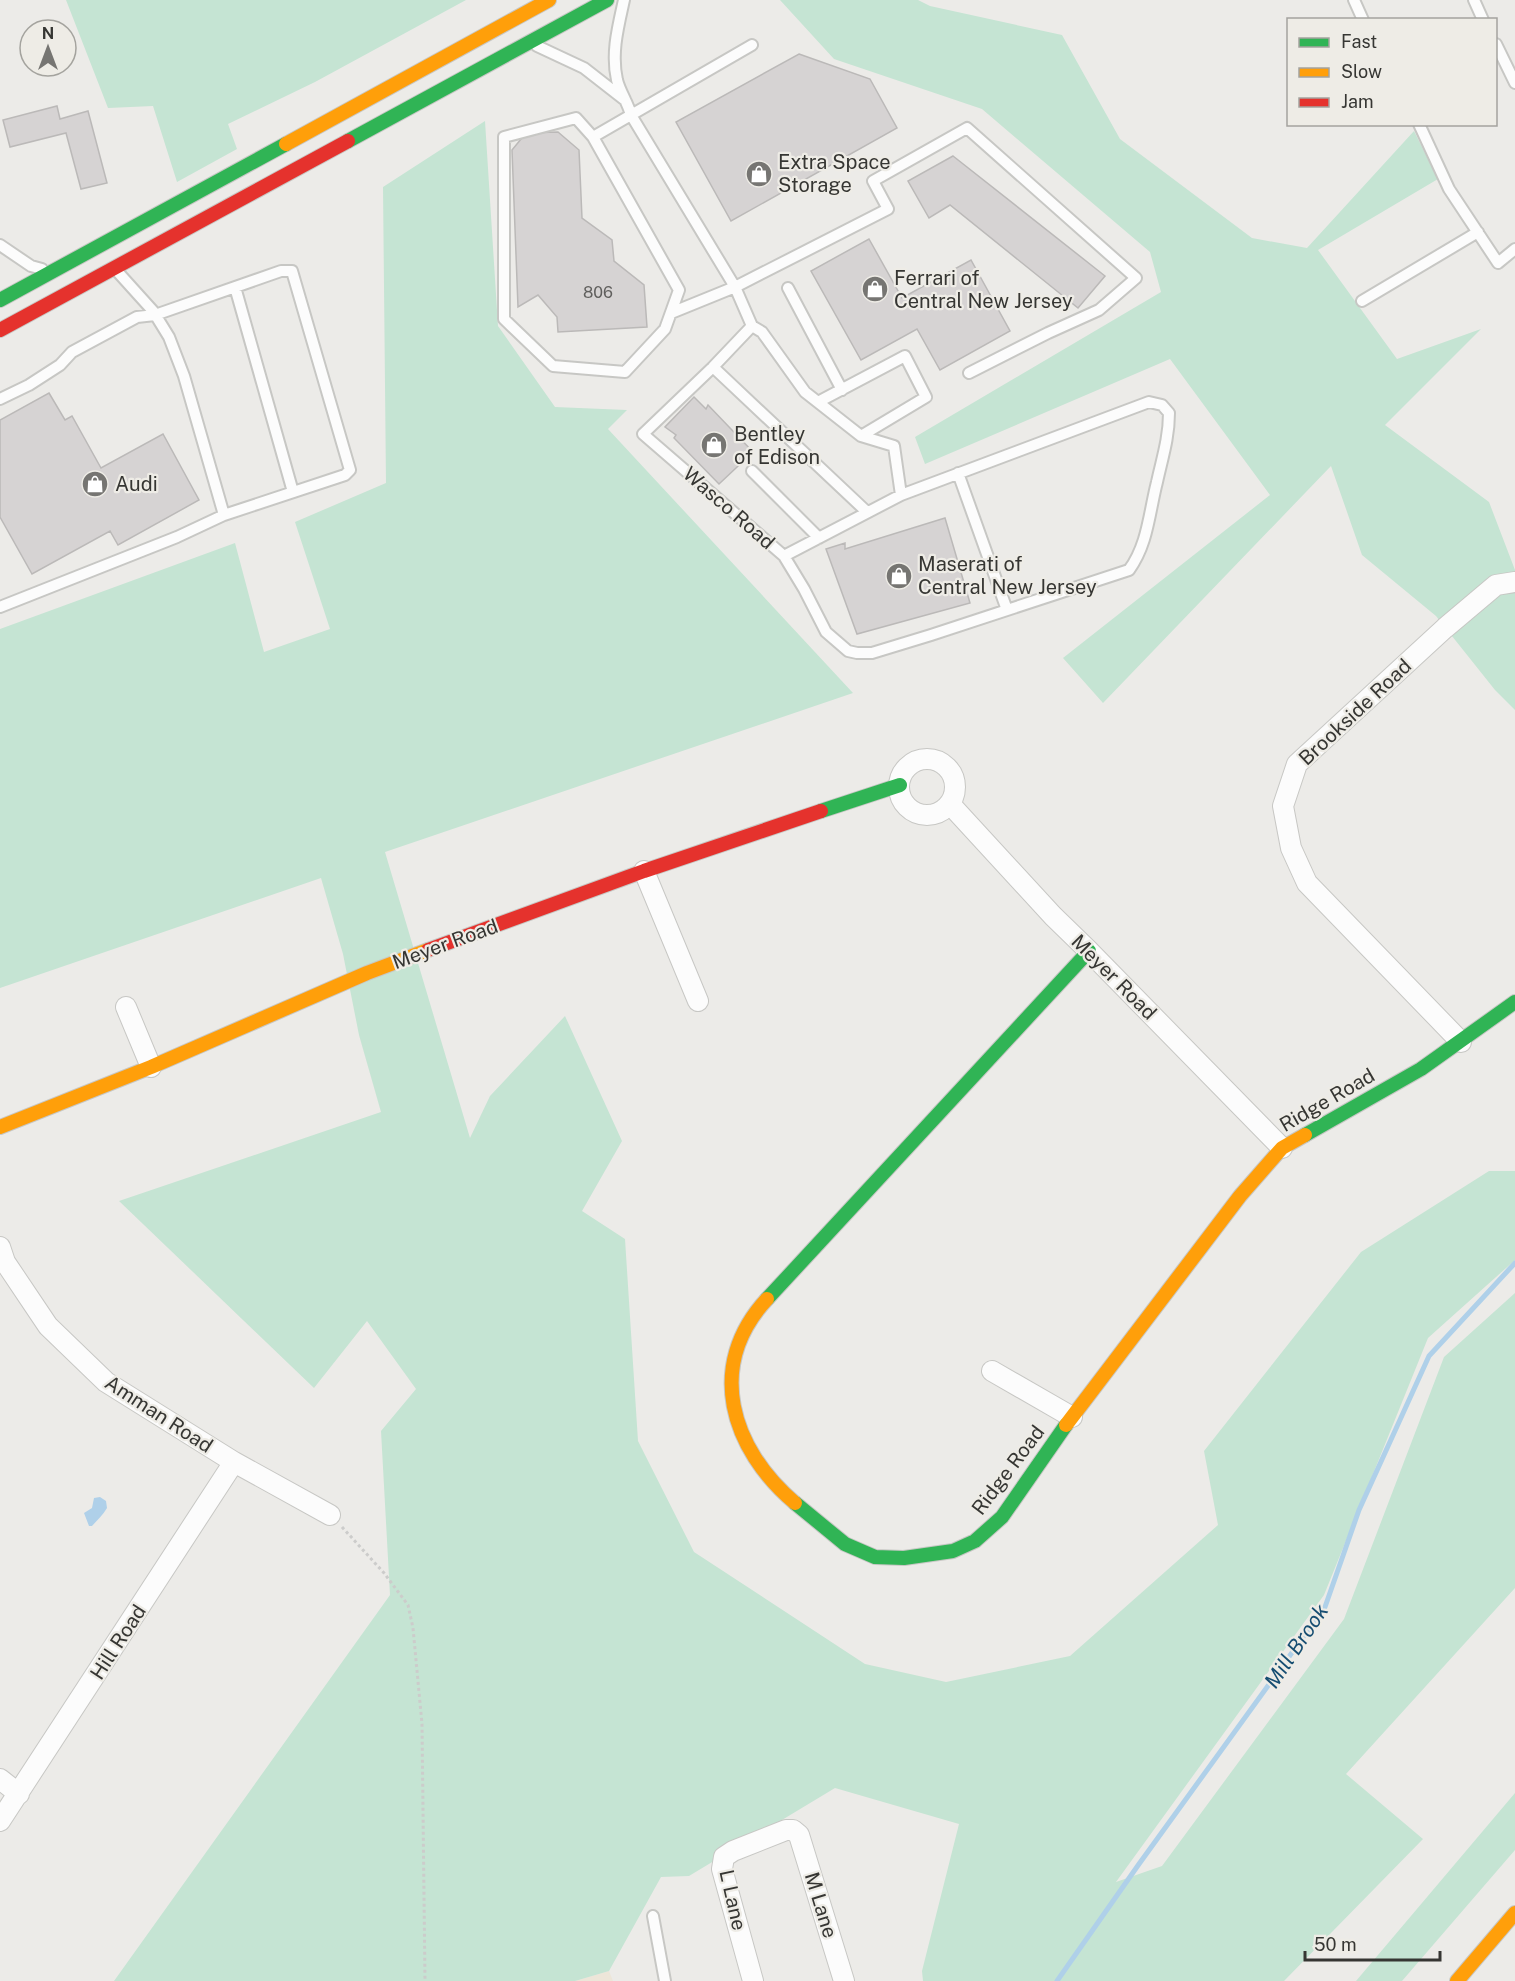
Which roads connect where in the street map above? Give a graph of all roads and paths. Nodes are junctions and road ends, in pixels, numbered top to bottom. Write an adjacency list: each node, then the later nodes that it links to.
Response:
1 (549, 0): 20 (main road)
2 (607, 0): 8 (main road)
3 (624, 0): 12 (lane)
4 (1354, 0): 6 (lane)
5 (1474, 0): 7 (lane)
6 (1362, 18)
7 (1482, 18)
8 (530, 42): 12 (lane); 19 (main road)
9 (752, 45): 13 (lane)
10 (1497, 46): 11 (lane)
11 (1515, 83)
12 (628, 102): 13 (lane)
13 (632, 115): 15 (lane); 22 (lane)
14 (1420, 126): 16 (lane)
15 (593, 137): 26 (lane); 26 (lane)
16 (1478, 232): 18 (lane); 25 (lane)
17 (0, 245): 20 (lane)
18 (1515, 249)
19 (114, 268): 27 (lane); 29 (main road)
20 (51, 272): 24 (main road)
21 (235, 287): 27 (lane); 38 (lane); 38 (lane)
22 (735, 287): 26 (lane); 28 (lane); 31 (lane)
23 (788, 288): 32 (lane)
24 (0, 300)
25 (1362, 301)
26 (671, 313)
27 (155, 315): 33 (lane); 41 (lane)
28 (752, 326): 30 (lane, Wasco Road); 34 (lane)
29 (0, 330)
30 (713, 367): 40 (lane); 43 (lane, Wasco Road)
31 (969, 374)
32 (842, 390): 34 (lane); 35 (lane)
33 (0, 399)
34 (818, 402): 35 (lane)
35 (861, 436): 39 (lane)
36 (752, 471): 42 (lane)
37 (958, 473): 39 (lane, Wasco Road); 46 (lane); 46 (lane, Wasco Road)
38 (293, 492): 41 (lane)
39 (901, 495): 40 (lane, Wasco Road)
40 (867, 512): 42 (lane, Wasco Road)
41 (224, 515): 45 (lane)
42 (819, 538): 43 (lane, Wasco Road)
43 (784, 556): 46 (lane)
44 (1515, 582): 54 (street, Brookside Road)
45 (0, 607)
46 (1007, 610)
47 (900, 785): 48 (street); 48 (street); 49 (main road, Meyer Road)
48 (950, 804): 50 (street, Meyer Road)
49 (644, 871): 51 (street); 55 (main road, Meyer Road)
50 (1089, 951): 57 (street, Meyer Road); 60 (main road, Ridge Road)
51 (698, 1001)
52 (1515, 1002): 54 (main road, Ridge Road)
53 (126, 1007): 55 (street)
54 (1461, 1042): 57 (main road, Ridge Road)
55 (151, 1067): 56 (main road, Meyer Road)
56 (0, 1127)
57 (1282, 1148): 60 (main road, Ridge Road)
58 (0, 1247): 61 (street, Amman Road)
59 (992, 1371): 60 (street)
60 (1072, 1417)
61 (234, 1462): 62 (street, Amman Road); 64 (street, Hill Road)
62 (330, 1515): 69 (path)
63 (0, 1779): 64 (street)
64 (19, 1794): 65 (street, Hill Road)
65 (0, 1821)
66 (794, 1830): 71 (street, L Lane); 72 (street, M Lane)
67 (1515, 1913): 73 (main road)
68 (653, 1916): 70 (lane)
69 (425, 1981)
70 (665, 1981)
71 (753, 1981)
72 (844, 1981)
73 (1457, 1981)

